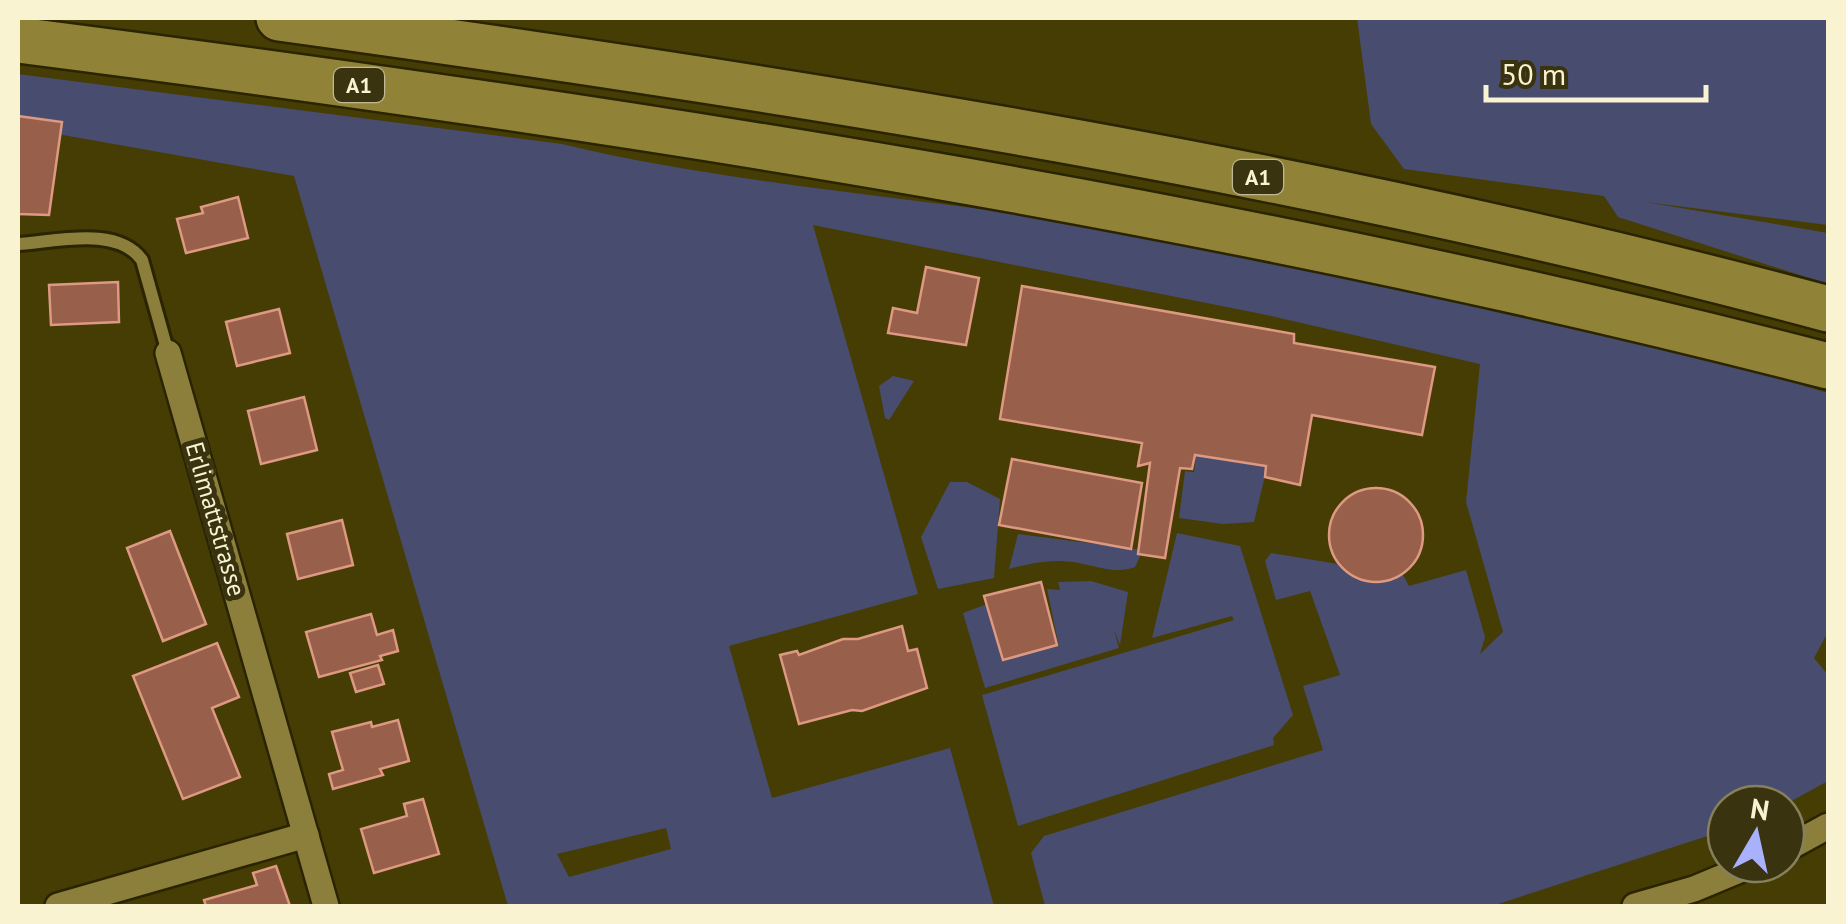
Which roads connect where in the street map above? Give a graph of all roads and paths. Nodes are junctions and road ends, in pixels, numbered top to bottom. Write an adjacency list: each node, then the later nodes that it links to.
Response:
1 (279, 18): 4 (highway, A1)
2 (18, 40): 6 (highway, A1)
3 (18, 244): 5 (lane, Erlimattstrasse)
4 (1828, 309)
5 (168, 352): 8 (street, Erlimattstrasse)
6 (1828, 366)
7 (1828, 826): 9 (street)
8 (306, 835): 11 (street); 12 (street, Erlimattstrasse)
9 (1806, 838)
10 (1706, 884): 13 (street)
11 (58, 906)
12 (326, 906)
13 (1634, 906)

